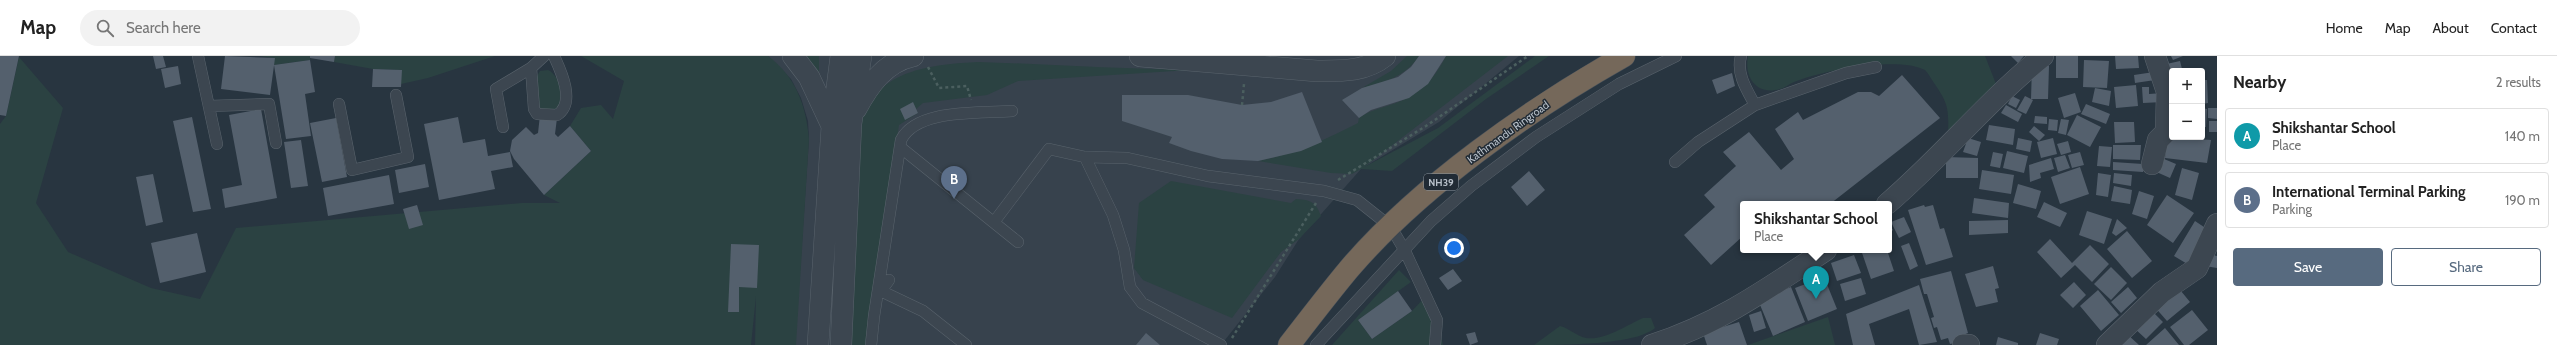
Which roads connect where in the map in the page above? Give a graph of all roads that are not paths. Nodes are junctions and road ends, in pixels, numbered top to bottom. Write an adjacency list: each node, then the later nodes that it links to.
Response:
1 (198, 56): 20 (lane)
2 (544, 56): 16 (lane)
3 (554, 56): 16 (lane)
4 (793, 56): 22 (street)
5 (841, 56): 22 (street)
6 (861, 56): 22 (street)
7 (913, 56): 22 (street)
8 (1140, 56): 9 (street)
9 (1385, 56)
10 (1624, 56): 33 (highway, Kathmandu Ringroad / NH39)
11 (1676, 56): 35 (lane)
12 (1741, 56): 19 (lane)
13 (2043, 56): 30 (street)
14 (2155, 56): 29 (street)
15 (1876, 67): 19 (lane)
16 (532, 68): 23 (lane)
17 (396, 95): 18 (lane)
18 (339, 104)
19 (1755, 105): 28 (lane)
20 (209, 106): 24 (lane); 25 (lane)
21 (1012, 112): 26 (lane)
22 (842, 125): 38 (street); 39 (street)
23 (503, 127)
24 (276, 143)
25 (217, 144)
26 (900, 147): 31 (lane); 40 (lane)
27 (1085, 157): 31 (lane); 33 (lane); 42 (lane)
28 (1675, 162)
29 (2152, 164)
30 (1890, 201)
31 (994, 222): 34 (lane)
32 (2217, 224): 49 (street)
33 (1391, 227): 35 (lane); 43 (highway, Kathmandu Ringroad / NH39)
34 (1018, 242)
35 (1405, 251): 44 (lane); 45 (lane)
36 (1822, 253): 46 (street)
37 (889, 280): 41 (lane)
38 (818, 345)
39 (841, 345)
40 (871, 345)
41 (966, 345)
42 (1221, 345)
43 (1289, 345)
44 (1316, 345)
45 (1435, 345)
46 (1652, 345)
47 (1963, 345): 48 (street)
48 (1969, 345)
49 (2106, 345)

